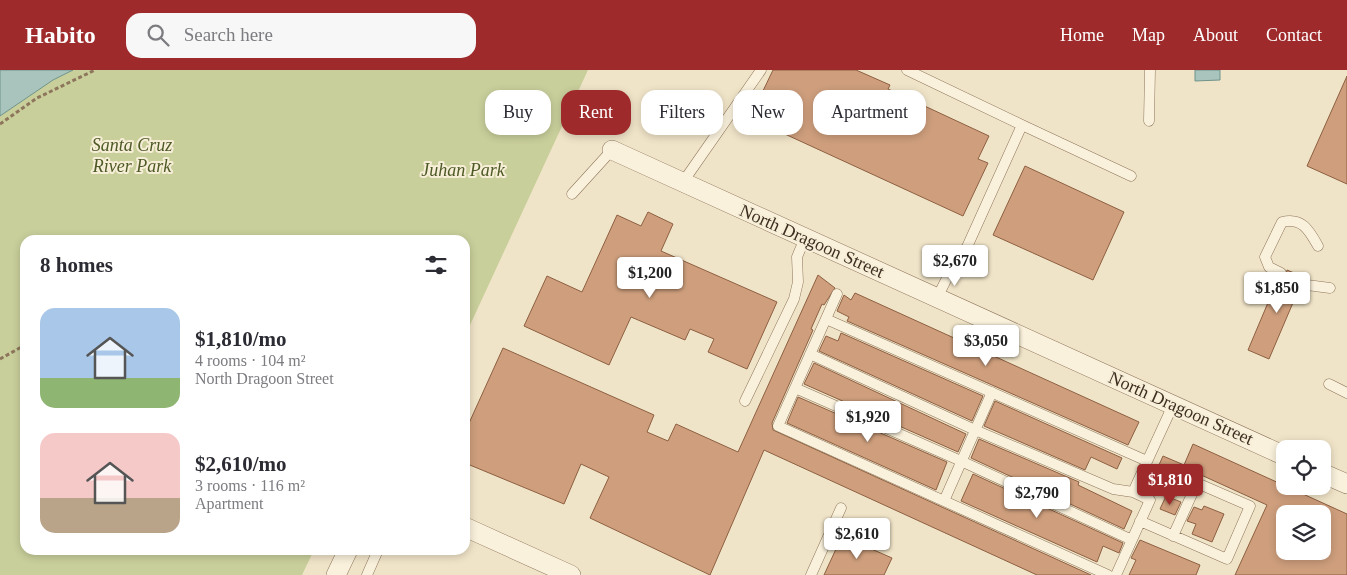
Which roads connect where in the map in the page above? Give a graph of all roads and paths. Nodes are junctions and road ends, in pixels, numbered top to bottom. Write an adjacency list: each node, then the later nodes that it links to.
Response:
1 (95, 70): 6 (path)
2 (761, 70): 10 (lane)
3 (907, 70): 7 (lane)
4 (1150, 70): 5 (lane)
5 (1149, 121)
6 (0, 124)
7 (1022, 125): 9 (lane); 18 (lane)
8 (612, 150): 10 (street, North Dragoon Street); 11 (lane)
9 (1131, 176)
10 (683, 182): 12 (street, North Dragoon Street)
11 (572, 194)
12 (805, 238): 18 (street, North Dragoon Street); 27 (lane)
13 (1318, 246): 14 (lane)
14 (1281, 273)
15 (1307, 285): 16 (lane)
16 (1330, 288)
17 (837, 294): 19 (lane)
18 (937, 298): 28 (street, North Dragoon Street)
19 (826, 318): 21 (lane); 25 (lane)
20 (20, 348): 22 (path)
21 (810, 354): 24 (lane); 29 (lane)
22 (0, 359)
23 (1329, 384): 26 (lane)
24 (795, 388): 31 (lane); 36 (lane)
25 (992, 392): 29 (lane); 32 (lane)
26 (1347, 393)
27 (745, 401)
28 (1173, 405): 30 (street, North Dragoon Street); 32 (lane)
29 (975, 430): 31 (lane); 35 (lane)
30 (1276, 452)
31 (962, 461): 36 (lane); 41 (lane)
32 (1147, 461): 35 (lane)
33 (1331, 476): 34 (street)
34 (1347, 484)
35 (1133, 492): 38 (lane)
36 (944, 501): 48 (lane)
37 (841, 508): 47 (lane)
38 (1140, 521): 40 (lane); 41 (lane)
39 (470, 529): 44 (street)
40 (1173, 536): 40 (lane)
41 (1132, 540): 49 (lane)
42 (346, 555): 45 (street)
43 (376, 555): 46 (lane)
44 (566, 574)
45 (336, 575)
46 (367, 575)
47 (811, 575)
48 (1108, 575)
49 (1116, 575)

